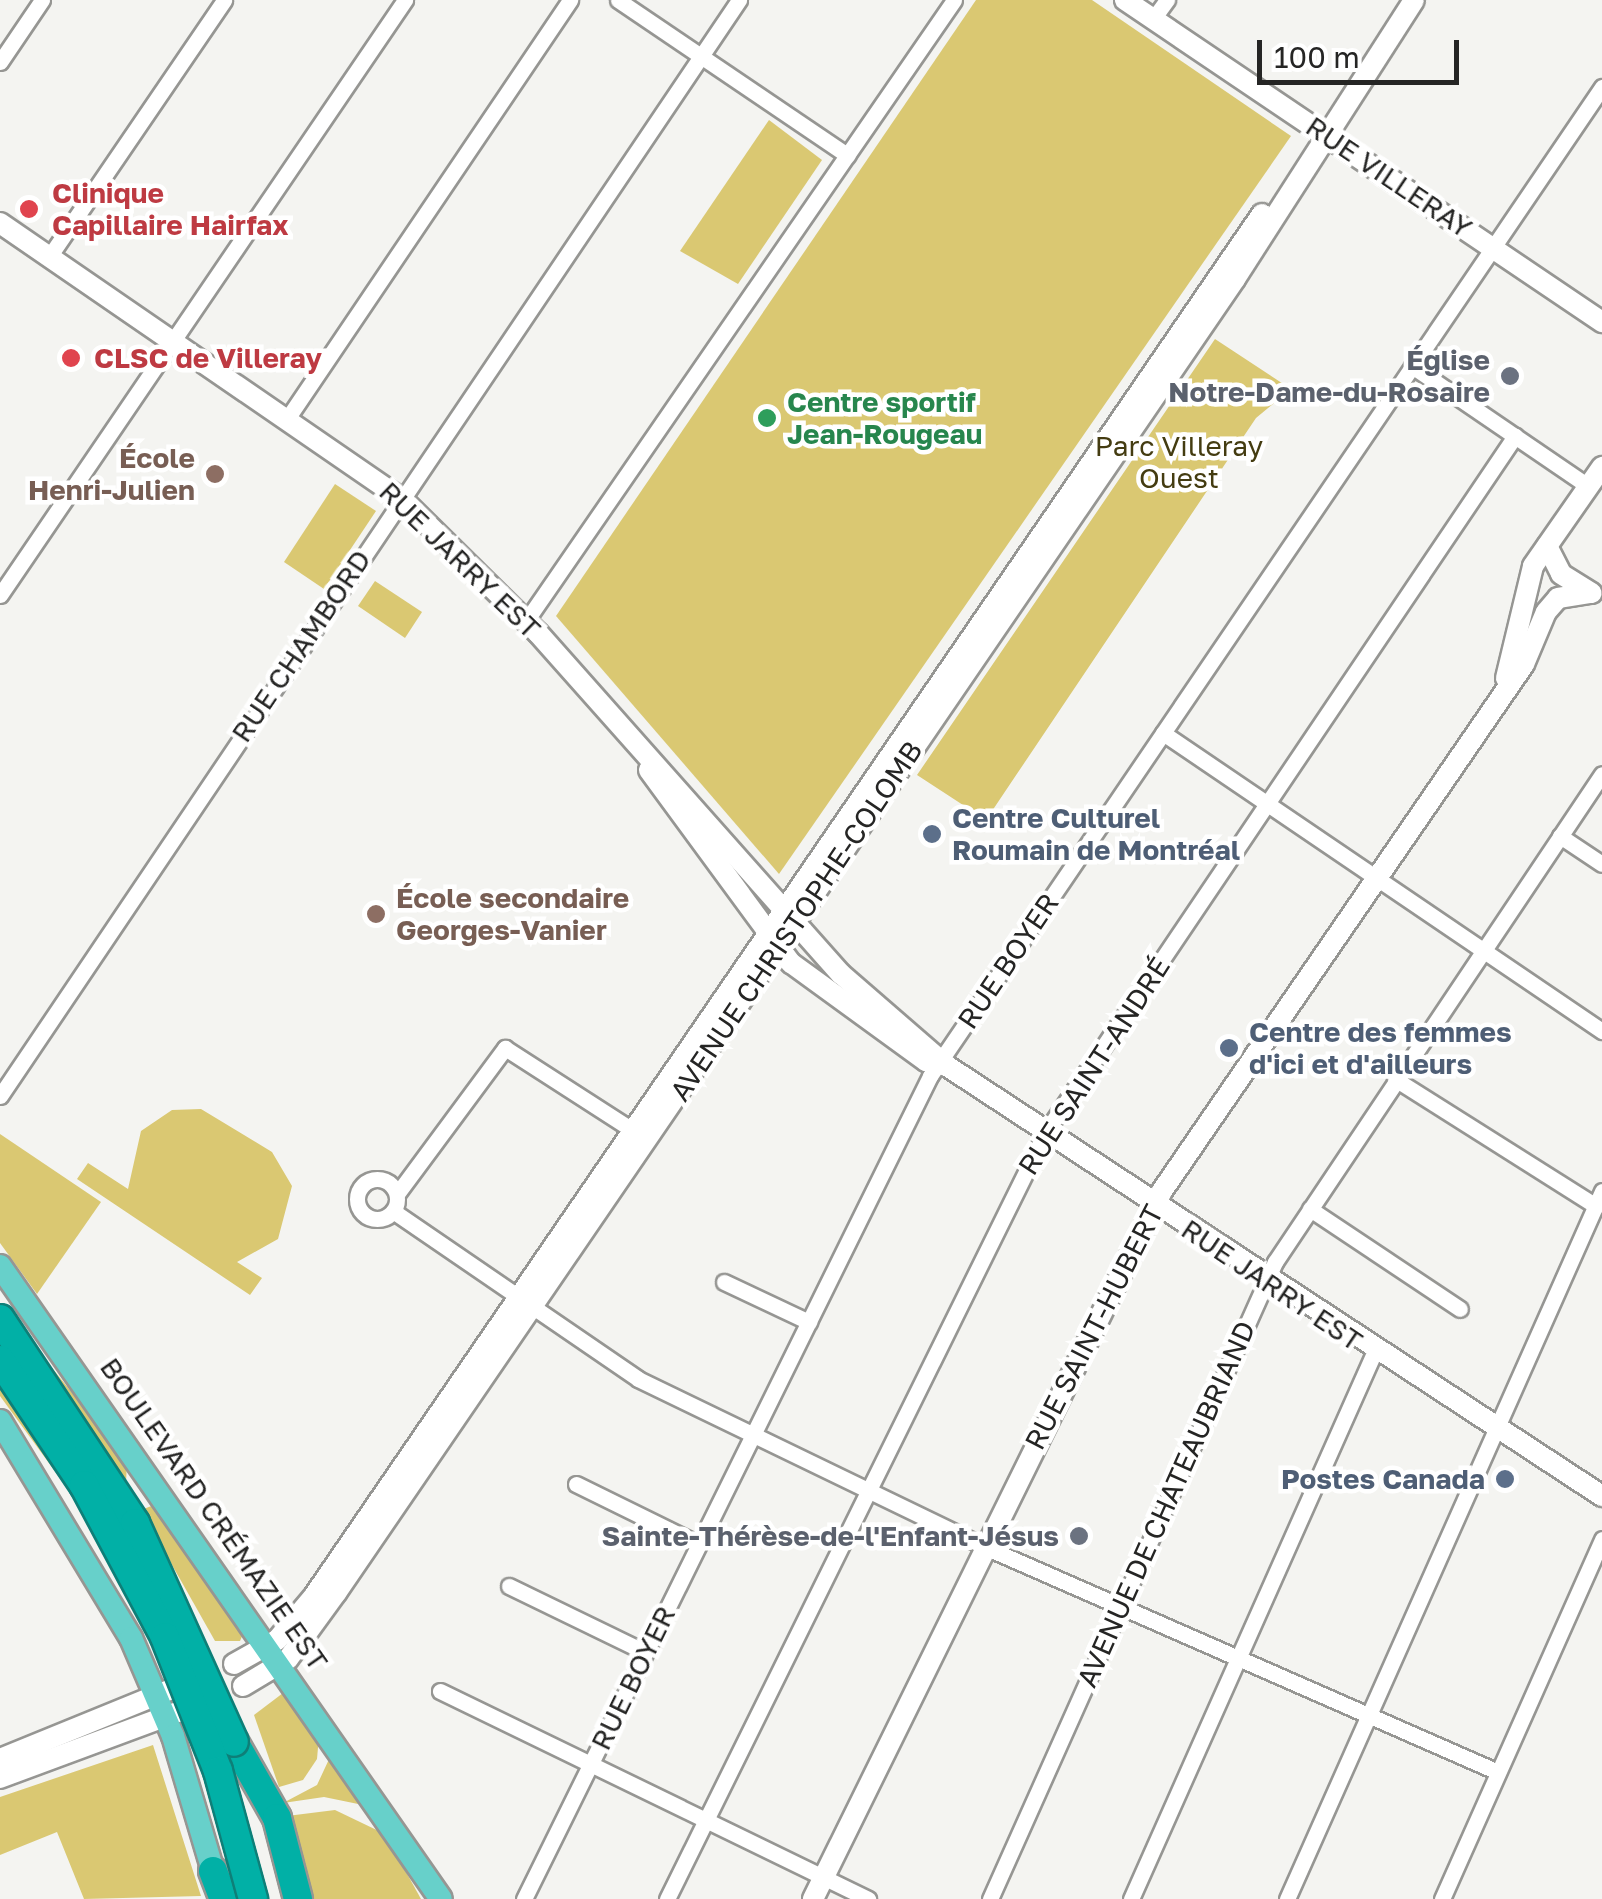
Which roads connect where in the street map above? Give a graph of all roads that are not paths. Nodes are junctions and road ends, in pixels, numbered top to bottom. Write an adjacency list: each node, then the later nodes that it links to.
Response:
1 (42, 0): 13 (street)
2 (224, 0): 19 (street)
3 (405, 0): 21 (street)
4 (570, 0): 23 (street)
5 (618, 0): 12 (street)
6 (739, 0): 12 (street, RUE CHAMBORD)
7 (954, 0): 16 (street)
8 (1125, 0): 11 (main road, RUE VILLERAY)
9 (1167, 0): 11 (street)
10 (1414, 0): 15 (main road, AVENUE CHRISTOPHE-COLOMB)
11 (1154, 19): 15 (main road, RUE VILLERAY)
12 (702, 56): 16 (street); 27 (street, RUE CHAMBORD)
13 (0, 62)
14 (1602, 87): 18 (street, RUE BOYER)
15 (1324, 133): 18 (main road, RUE VILLERAY); 40 (main road, AVENUE CHRISTOPHE-COLOMB)
16 (847, 156): 31 (street)
17 (0, 224): 19 (main road, RUE JARRY EST)
18 (1494, 247): 20 (main road, RUE VILLERAY); 22 (street, RUE BOYER)
19 (49, 257): 21 (main road, RUE JARRY EST)
20 (1602, 322)
21 (172, 341): 23 (main road, RUE JARRY EST); 29 (street)
22 (1412, 366): 24 (street); 33 (street, RUE BOYER)
23 (287, 419): 27 (main road, RUE JARRY EST)
24 (1515, 436): 26 (street); 36 (street, RUE SAINT-ANDRÉ)
25 (1602, 466): 26 (main road, RUE SAINT-HUBERT)
26 (1588, 486): 28 (main road, RUE SAINT-HUBERT)
27 (403, 500): 31 (main road, RUE JARRY EST); 46 (street, RUE CHAMBORD)
28 (1546, 546): 30 (main road); 32 (main road, RUE SAINT-HUBERT)
29 (0, 595)
30 (1596, 596): 32 (main road, RUE SAINT-HUBERT)
31 (526, 621): 34 (main road, RUE JARRY EST)
32 (1502, 690): 39 (main road, RUE SAINT-HUBERT)
33 (1163, 733): 36 (street); 44 (street, RUE BOYER)
34 (644, 759): 40 (main road, RUE JARRY EST); 41 (main road, RUE JARRY EST)
35 (1602, 774): 37 (street, AVENUE DE CHATEAUBRIAND)
36 (1268, 804): 39 (street); 48 (street, RUE SAINT-ANDRÉ)
37 (1560, 836): 38 (street); 42 (street, AVENUE DE CHATEAUBRIAND)
38 (1602, 864)
39 (1374, 878): 42 (street); 51 (main road, RUE SAINT-HUBERT)
40 (788, 916): 41 (main road, AVENUE CHRISTOPHE-COLOMB); 44 (main road, RUE JARRY EST)
41 (772, 939): 44 (main road, RUE JARRY EST); 47 (main road, AVENUE CHRISTOPHE-COLOMB); 57 (main road, AVENUE CHRISTOPHE-COLOMB)
42 (1484, 950): 43 (street); 45 (street, AVENUE DE CHATEAUBRIAND)
43 (1602, 1031)
44 (942, 1063): 48 (main road, RUE JARRY EST); 60 (street, RUE BOYER)
45 (1395, 1079): 50 (street); 52 (street, AVENUE DE CHATEAUBRIAND)
46 (0, 1096)
47 (632, 1130): 49 (street); 57 (main road, AVENUE CHRISTOPHE-COLOMB)
48 (1045, 1133): 51 (main road, RUE JARRY EST); 68 (street, RUE SAINT-ANDRÉ)
49 (397, 1194): 53 (street); 53 (street)
50 (1599, 1198): 64 (street)
51 (1154, 1207): 56 (main road, RUE JARRY EST); 73 (main road, RUE SAINT-HUBERT)
52 (1310, 1209): 56 (street, AVENUE DE CHATEAUBRIAND); 58 (street)
53 (393, 1212): 57 (street)
54 (0, 1266): 66 (main road, BOULEVARD CRÉMAZIE EST)
55 (724, 1282): 60 (street)
56 (1266, 1282): 61 (main road, RUE JARRY EST); 75 (street, AVENUE DE CHATEAUBRIAND)
57 (525, 1303): 65 (street); 77 (main road, AVENUE CHRISTOPHE-COLOMB)
58 (1460, 1309)
59 (0, 1319): 84 (highway, bridge)
60 (809, 1322): 65 (street, RUE BOYER)
61 (1374, 1353): 64 (main road, RUE JARRY EST); 78 (street)
62 (0, 1360): 94 (highway, bridge)
63 (0, 1421): 82 (main road)
64 (1496, 1430): 69 (main road, RUE JARRY EST); 83 (street)
65 (754, 1433): 68 (street); 72 (street, RUE BOYER)
66 (156, 1481): 70 (main road); 77 (main road, BOULEVARD CRÉMAZIE EST)
67 (576, 1484): 72 (street)
68 (868, 1490): 73 (street); 89 (street, RUE SAINT-ANDRÉ)
69 (1602, 1496)
70 (134, 1497)
71 (1602, 1539): 87 (street)
72 (698, 1544): 76 (street, RUE BOYER)
73 (985, 1547): 75 (street); 92 (main road, RUE SAINT-HUBERT)
74 (509, 1586): 76 (street)
75 (1120, 1607): 78 (street); 103 (street, AVENUE DE CHATEAUBRIAND)
76 (645, 1652): 86 (street, RUE BOYER)
77 (276, 1654): 79 (main road, AVENUE CHRISTOPHE-COLOMB); 80 (main road, AVENUE CHRISTOPHE-COLOMB); 90 (main road, BOULEVARD CRÉMAZIE EST)
78 (1237, 1659): 83 (street); 104 (street)
79 (234, 1664)
80 (243, 1686)
81 (440, 1691): 86 (street)
82 (170, 1702): 85 (main road); 88 (main road); 91 (main road)
83 (1368, 1716): 87 (street); 105 (street)
84 (234, 1742): 95 (highway); 96 (highway)
85 (0, 1758)
86 (591, 1764): 89 (street); 99 (street, RUE BOYER)
87 (1498, 1772): 106 (street)
88 (0, 1778)
89 (706, 1822): 92 (street); 100 (street, RUE SAINT-ANDRÉ)
90 (428, 1868): 97 (main road); 98 (main road)
91 (212, 1871): 93 (highway)
92 (823, 1878): 101 (main road, RUE SAINT-HUBERT); 102 (street)
93 (221, 1899)
94 (253, 1899)
95 (278, 1899)
96 (298, 1899)
97 (441, 1899)
98 (454, 1899)
99 (524, 1899)
100 (667, 1899)
101 (813, 1899)
102 (868, 1899)
103 (990, 1899)
104 (1131, 1899)
105 (1287, 1899)
106 (1442, 1899)

